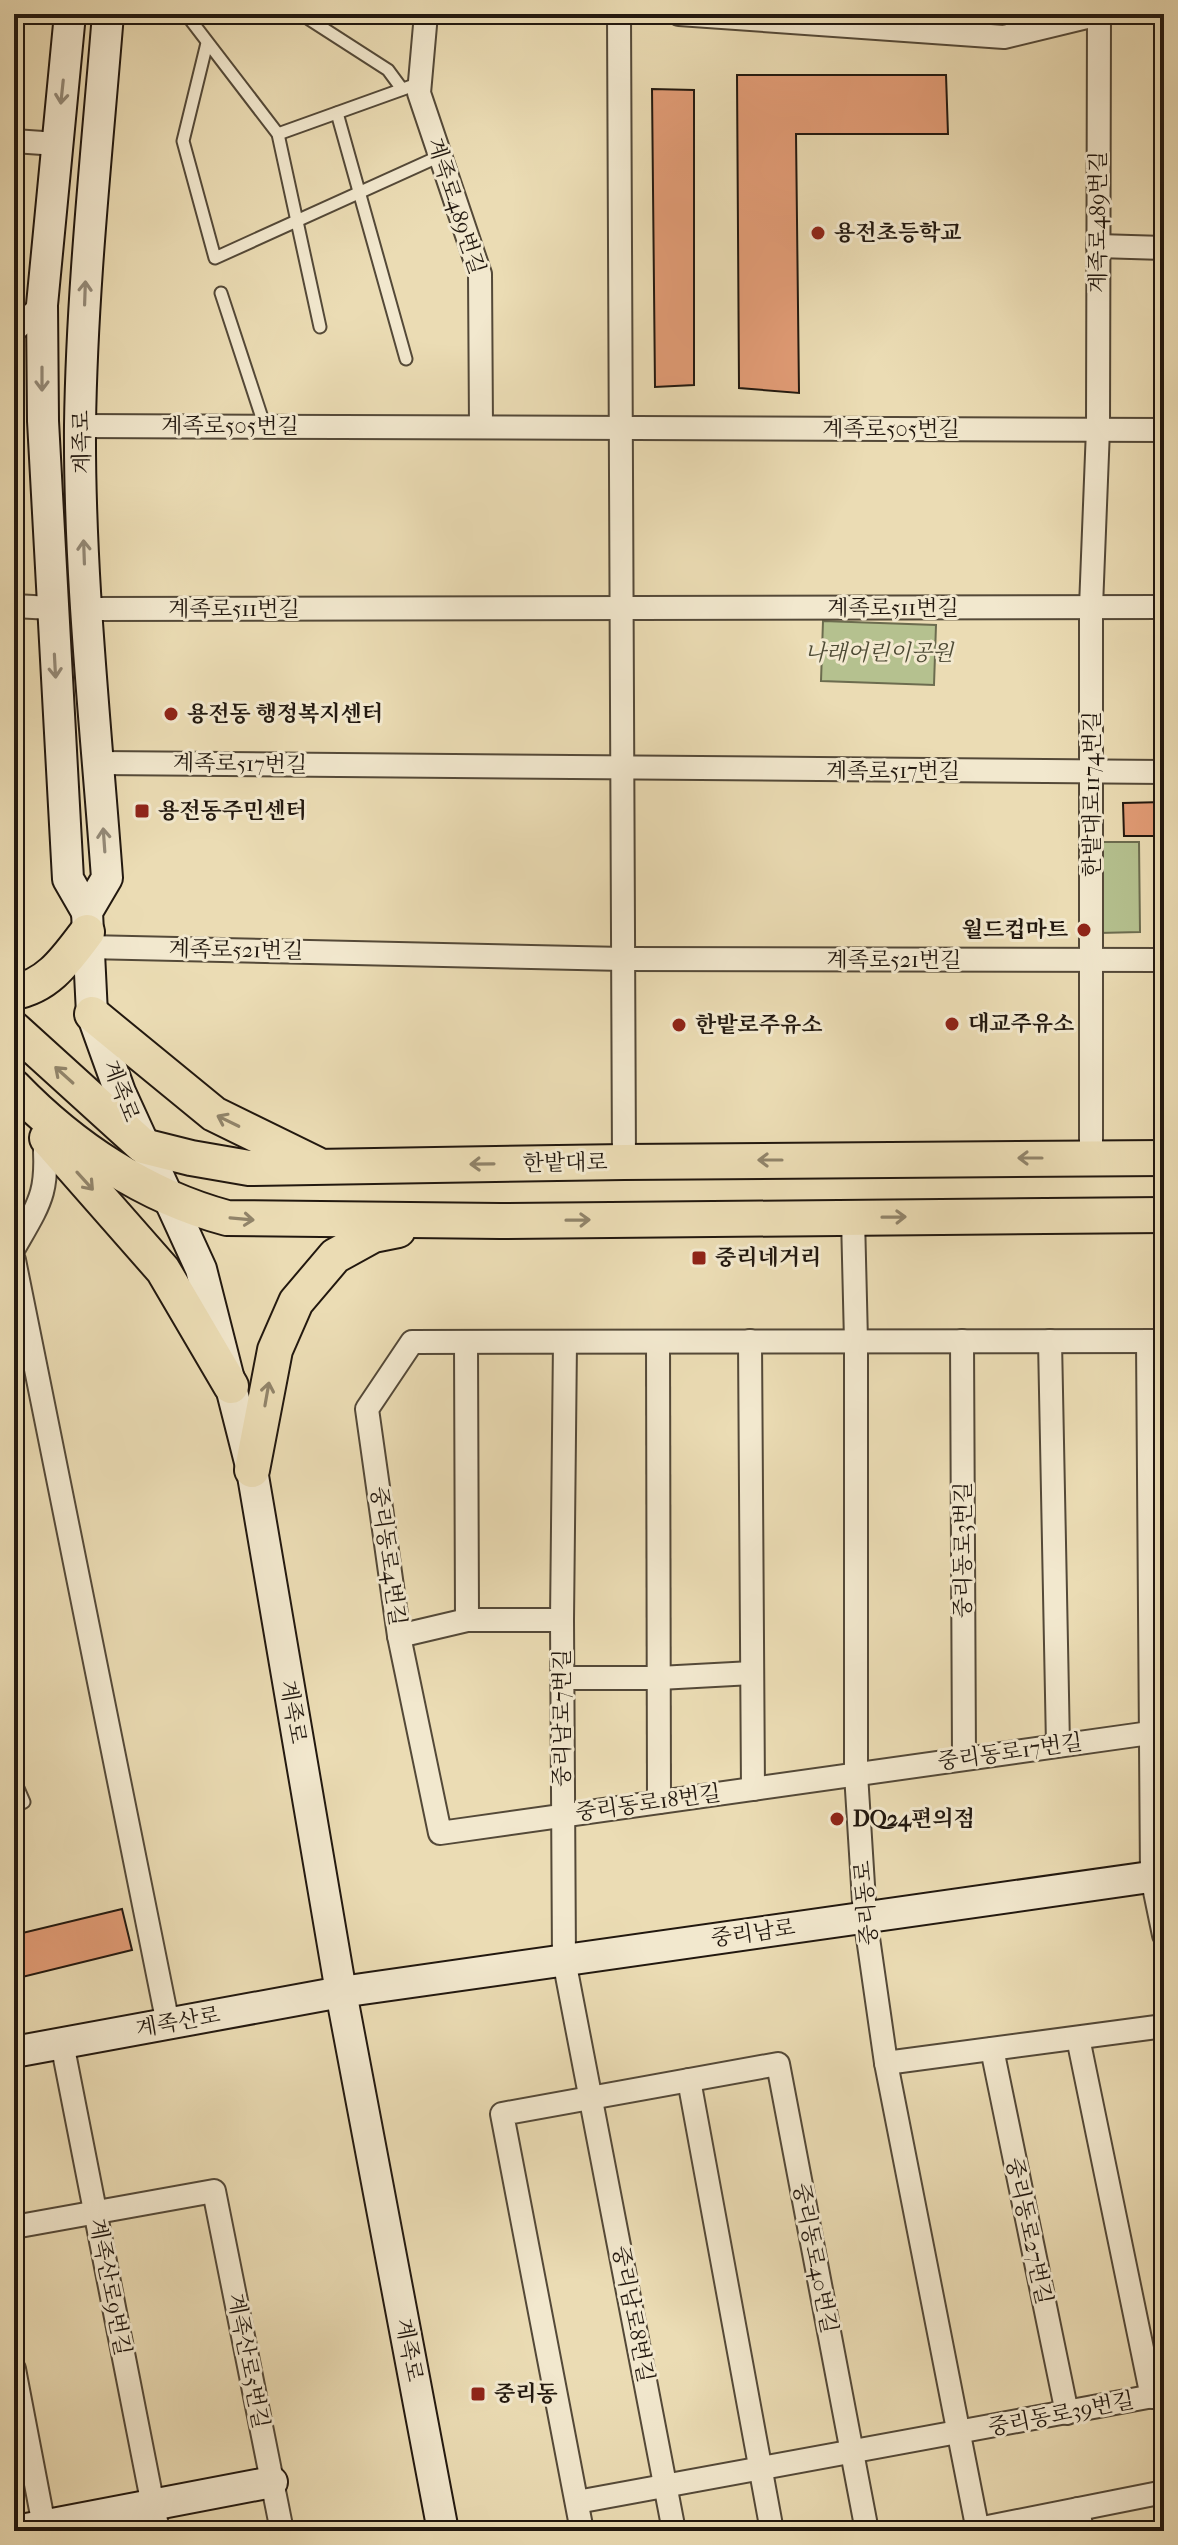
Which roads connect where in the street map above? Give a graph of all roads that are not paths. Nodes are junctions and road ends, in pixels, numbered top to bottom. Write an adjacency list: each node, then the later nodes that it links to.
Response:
1 (70, 14): 17 (main road, 계족로, one-way to 17)
2 (108, 14): 28 (main road, 계족로, one-way to 2)
3 (186, 14): 12 (lane)
4 (301, 14): 13 (lane)
5 (426, 14): 13 (street, 계족로489번길)
6 (619, 14): 31 (street)
7 (679, 14): 10 (street, 계족로489번길)
8 (1006, 14): 11 (street)
9 (1099, 14): 11 (street, 계족로489번길); 21 (street, 계족로489번길)
10 (707, 15): 11 (street, 계족로489번길)
11 (1004, 37)
12 (207, 43): 15 (lane); 20 (lane)
13 (411, 86): 14 (lane); 18 (street, 계족로489번길)
14 (337, 113): 15 (lane); 19 (lane)
15 (278, 134): 20 (lane)
16 (14, 141): 17 (street)
17 (57, 144): 24 (main road, 계족로)
18 (440, 156): 19 (lane); 30 (street, 계족로489번길)
19 (360, 193): 20 (lane); 27 (lane)
20 (297, 221): 25 (lane)
21 (1098, 246): 22 (street); 32 (street, 계족로489번길)
22 (1164, 248)
23 (221, 293): 29 (lane)
24 (42, 305): 26 (street); 37 (main road, 계족로, one-way to 37)
25 (320, 327)
26 (14, 331)
27 (406, 359)
28 (80, 426): 29 (street, 계족로505번길); 39 (main road, 계족로, one-way to 28)
29 (265, 427): 30 (street, 계족로505번길)
30 (481, 427): 31 (street, 계족로505번길)
31 (619, 428): 32 (street, 계족로505번길); 38 (street)
32 (1098, 429): 33 (street, 계족로505번길); 35 (street, 한밭대로1174번길)
33 (1164, 430)
34 (14, 606): 37 (street)
35 (1091, 607): 36 (street, 계족로511번길); 38 (street, 계족로511번길); 42 (street, 한밭대로1174번길)
36 (1164, 607)
37 (52, 608): 44 (main road, 계족로, one-way to 44)
38 (623, 608): 39 (street, 계족로511번길); 41 (street)
39 (86, 609): 40 (main road, 계족로)
40 (99, 763): 41 (street, 계족로517번길); 44 (main road, 계족로, one-way to 40)
41 (622, 769): 42 (street, 계족로517번길); 45 (street)
42 (1092, 772): 43 (street, 계족로517번길); 47 (street, 한밭대로1174번길)
43 (1164, 772)
44 (87, 930): 45 (street, 계족로521번길); 48 (main road); 49 (main road, 계족로)
45 (624, 959): 47 (street, 계족로521번길); 57 (street)
46 (1164, 960): 47 (street, 계족로521번길)
47 (1092, 961): 55 (street, 한밭대로1174번길)
48 (14, 992)
49 (92, 1014): 54 (main road, 계족로); 58 (main road, one-way to 49)
50 (14, 1029): 54 (main road, 한밭대로, one-way to 50)
51 (14, 1087): 59 (main road)
52 (14, 1102): 53 (main road)
53 (44, 1135): 63 (street); 73 (main road, one-way to 73)
54 (143, 1146): 58 (main road, 한밭대로); 59 (main road, 계족로)
55 (1091, 1158): 56 (main road, 한밭대로); 57 (main road, 한밭대로, one-way to 57)
56 (1164, 1158)
57 (624, 1162): 58 (main road, 한밭대로, one-way to 58)
58 (324, 1167)
59 (168, 1197): 62 (main road, one-way to 62); 73 (main road, 계족로)
60 (1164, 1215): 61 (main road, one-way to 60)
61 (853, 1218): 62 (main road, one-way to 61); 66 (street, 중리동로)
62 (500, 1221): 74 (main road, one-way to 62)
63 (14, 1248)
64 (14, 1260): 96 (street)
65 (750, 1341): 66 (street, 중리동로4번길); 72 (street, 중리동로4번길); 78 (street)
66 (856, 1341): 67 (street); 84 (street, 중리동로)
67 (962, 1341): 68 (street); 83 (street, 중리동로3번길)
68 (1050, 1341): 69 (street); 82 (street)
69 (1156, 1341): 81 (street)
70 (466, 1342): 71 (street, 중리동로4번길); 75 (street); 77 (street, 중리동로4번길)
71 (565, 1342): 72 (street, 중리동로4번길); 76 (street, 중리남로7번길)
72 (658, 1342): 80 (street)
73 (231, 1386): 74 (main road, 계족로)
74 (252, 1470): 95 (main road, 계족로)
75 (467, 1620): 76 (street, 중리남로7번길); 77 (street, 중리남로7번길)
76 (562, 1620): 79 (street, 중리남로7번길)
77 (399, 1636): 90 (street, 중리동로4번길)
78 (752, 1673): 80 (street); 86 (street)
79 (562, 1678): 80 (street); 89 (street, 중리남로7번길)
80 (659, 1678): 87 (street)
81 (1158, 1732): 82 (street, 중리동로17번길); 91 (street)
82 (1058, 1745): 83 (street, 중리동로17번길)
83 (964, 1758): 84 (street, 중리동로17번길)
84 (856, 1774): 86 (street, 중리동로18번길); 92 (street, 중리동로)
85 (14, 1779): 88 (lane)
86 (753, 1789): 87 (street, 중리동로18번길)
87 (659, 1802): 89 (street, 중리동로18번길)
88 (14, 1807)
89 (563, 1816): 90 (street, 중리동로18번길); 94 (street, 중리남로7번길)
90 (440, 1833)
91 (1158, 1876): 92 (main road, 중리남로); 93 (street)
92 (865, 1917): 94 (main road, 중리남로); 102 (street, 중리동로)
93 (1164, 1935)
94 (564, 1960): 95 (main road, 중리남로); 104 (street, 중리남로8번길)
95 (341, 1992): 96 (main road, 계족산로); 122 (main road, 계족로)
96 (168, 2024): 99 (main road, 계족산로)
97 (1164, 2026): 98 (street)
98 (1078, 2038): 100 (street); 108 (street)
99 (62, 2043): 101 (main road, 계족산로); 105 (street, 계족산로9번길)
100 (992, 2049): 102 (street); 109 (street, 중리동로27번길)
101 (14, 2052)
102 (886, 2063): 110 (street, 중리동로)
103 (689, 2080): 104 (street); 111 (street, 중리동로40번길); 112 (street)
104 (591, 2098): 114 (street, 중리남로8번길); 116 (street)
105 (95, 2212): 106 (street); 113 (street, 계족산로5번길); 117 (street, 계족산로9번길)
106 (14, 2227)
107 (14, 2369): 119 (street)
108 (1158, 2395): 109 (street, 중리동로39번길)
109 (1067, 2413): 110 (street, 중리동로39번길)
110 (959, 2433): 111 (street); 120 (street, 중리동로)
111 (852, 2452): 112 (street); 126 (street, 중리동로40번길)
112 (760, 2469): 114 (street); 125 (street)
113 (272, 2482): 117 (main road); 121 (street, 계족산로5번길)
114 (666, 2486): 116 (street); 124 (street, 중리남로8번길)
115 (1164, 2492): 118 (street)
116 (577, 2502): 123 (street)
117 (155, 2518): 119 (main road)
118 (1080, 2520): 120 (street)
119 (35, 2529)
120 (978, 2530)
121 (282, 2531)
122 (443, 2531)
123 (582, 2531)
124 (674, 2531)
125 (772, 2531)
126 (867, 2531)

